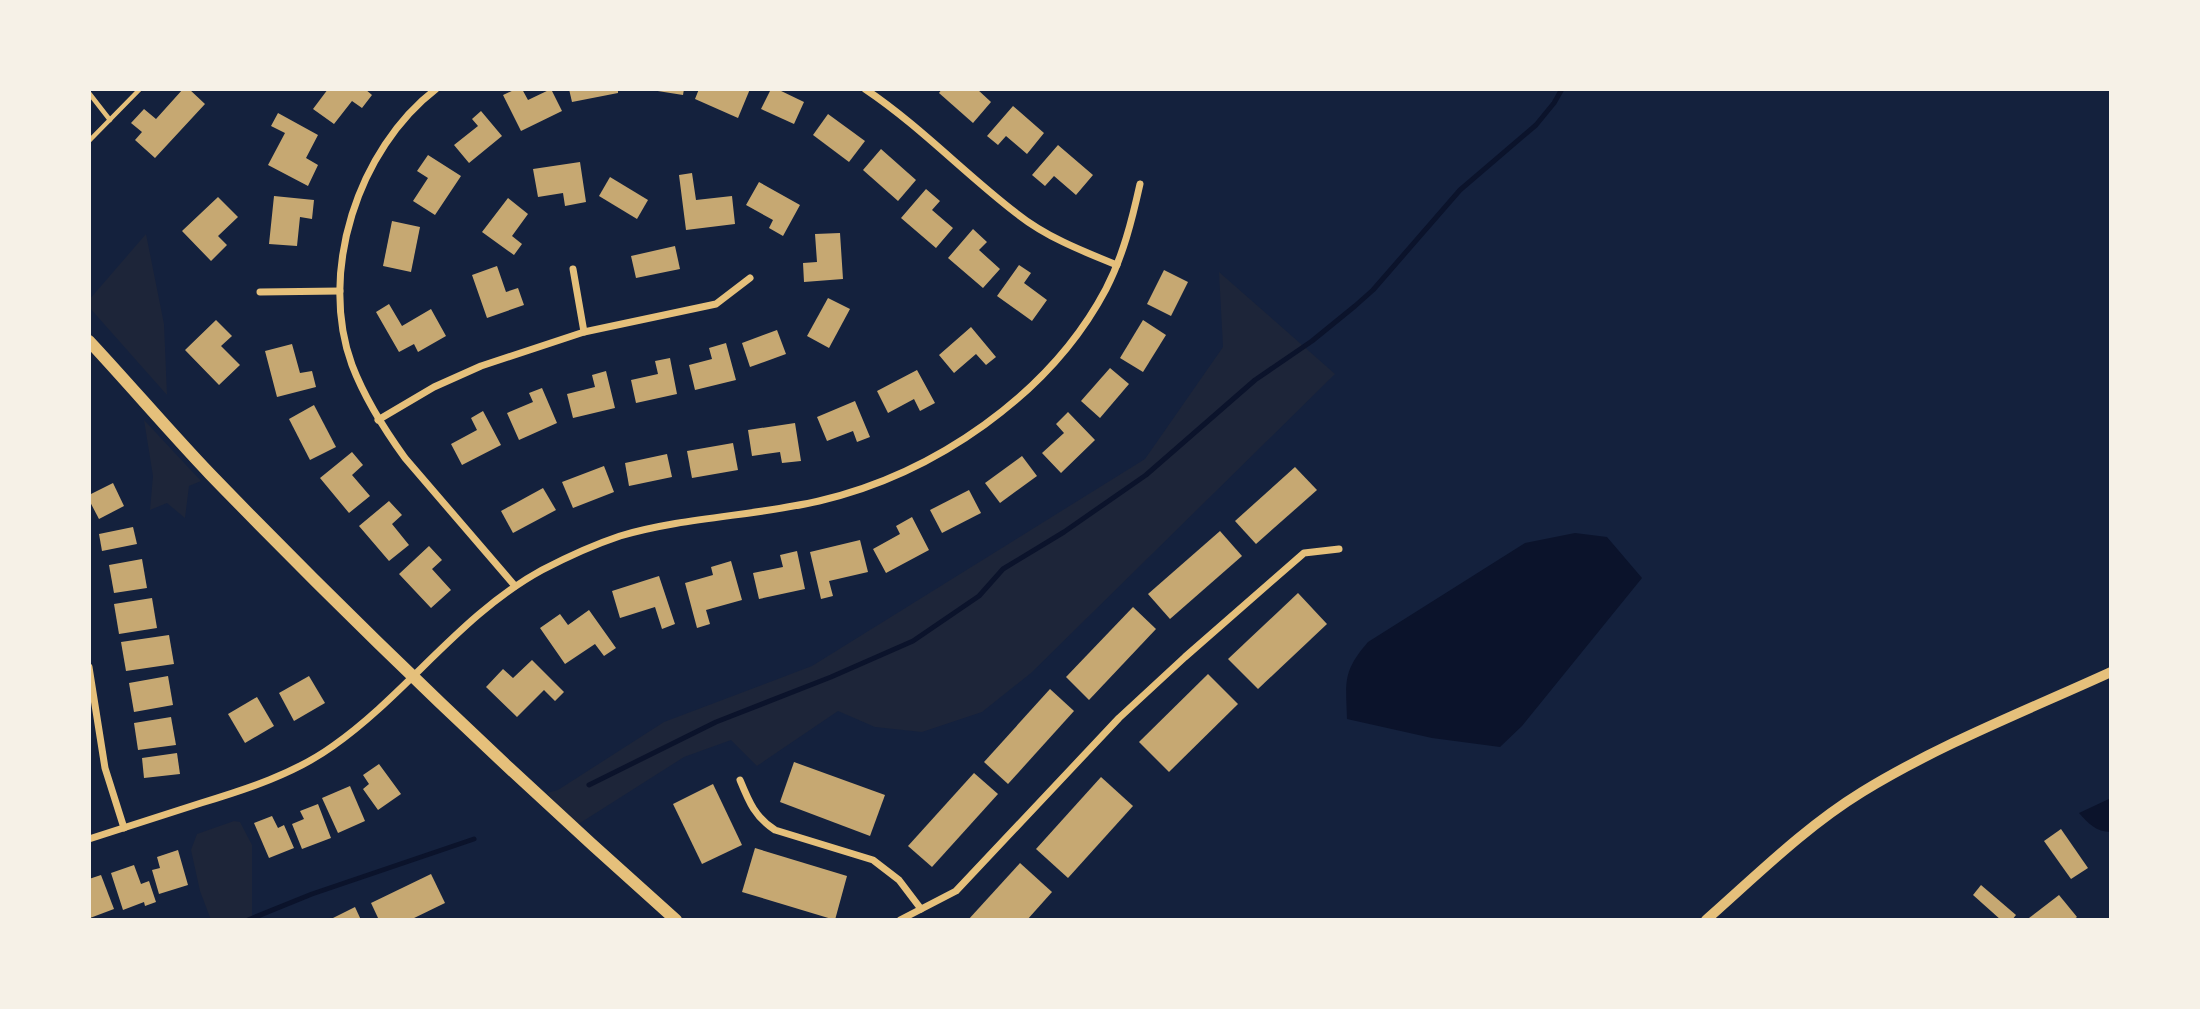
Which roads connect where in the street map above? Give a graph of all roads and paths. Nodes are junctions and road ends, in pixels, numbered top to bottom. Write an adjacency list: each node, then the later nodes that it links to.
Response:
1 (140, 89): 5 (lane)
2 (436, 89): 11 (street)
3 (865, 89): 8 (street)
4 (89, 93): 5 (lane)
5 (110, 120): 6 (lane)
6 (89, 141)
7 (1140, 184): 8 (street)
8 (1117, 265): 17 (street)
9 (573, 269): 13 (street)
10 (750, 278): 13 (street)
11 (340, 291): 12 (street); 15 (street)
12 (260, 292)
13 (583, 332): 15 (street)
14 (89, 341): 20 (main road)
15 (378, 420): 17 (street)
16 (1339, 549): 24 (street)
17 (515, 586): 20 (street)
18 (89, 667): 22 (street)
19 (2111, 672): 27 (street)
20 (413, 677): 22 (street); 25 (main road)
21 (740, 780): 24 (street)
22 (124, 828): 23 (street)
23 (89, 838)
24 (921, 909): 26 (street)
25 (676, 920)
26 (900, 920)
27 (1706, 920)

